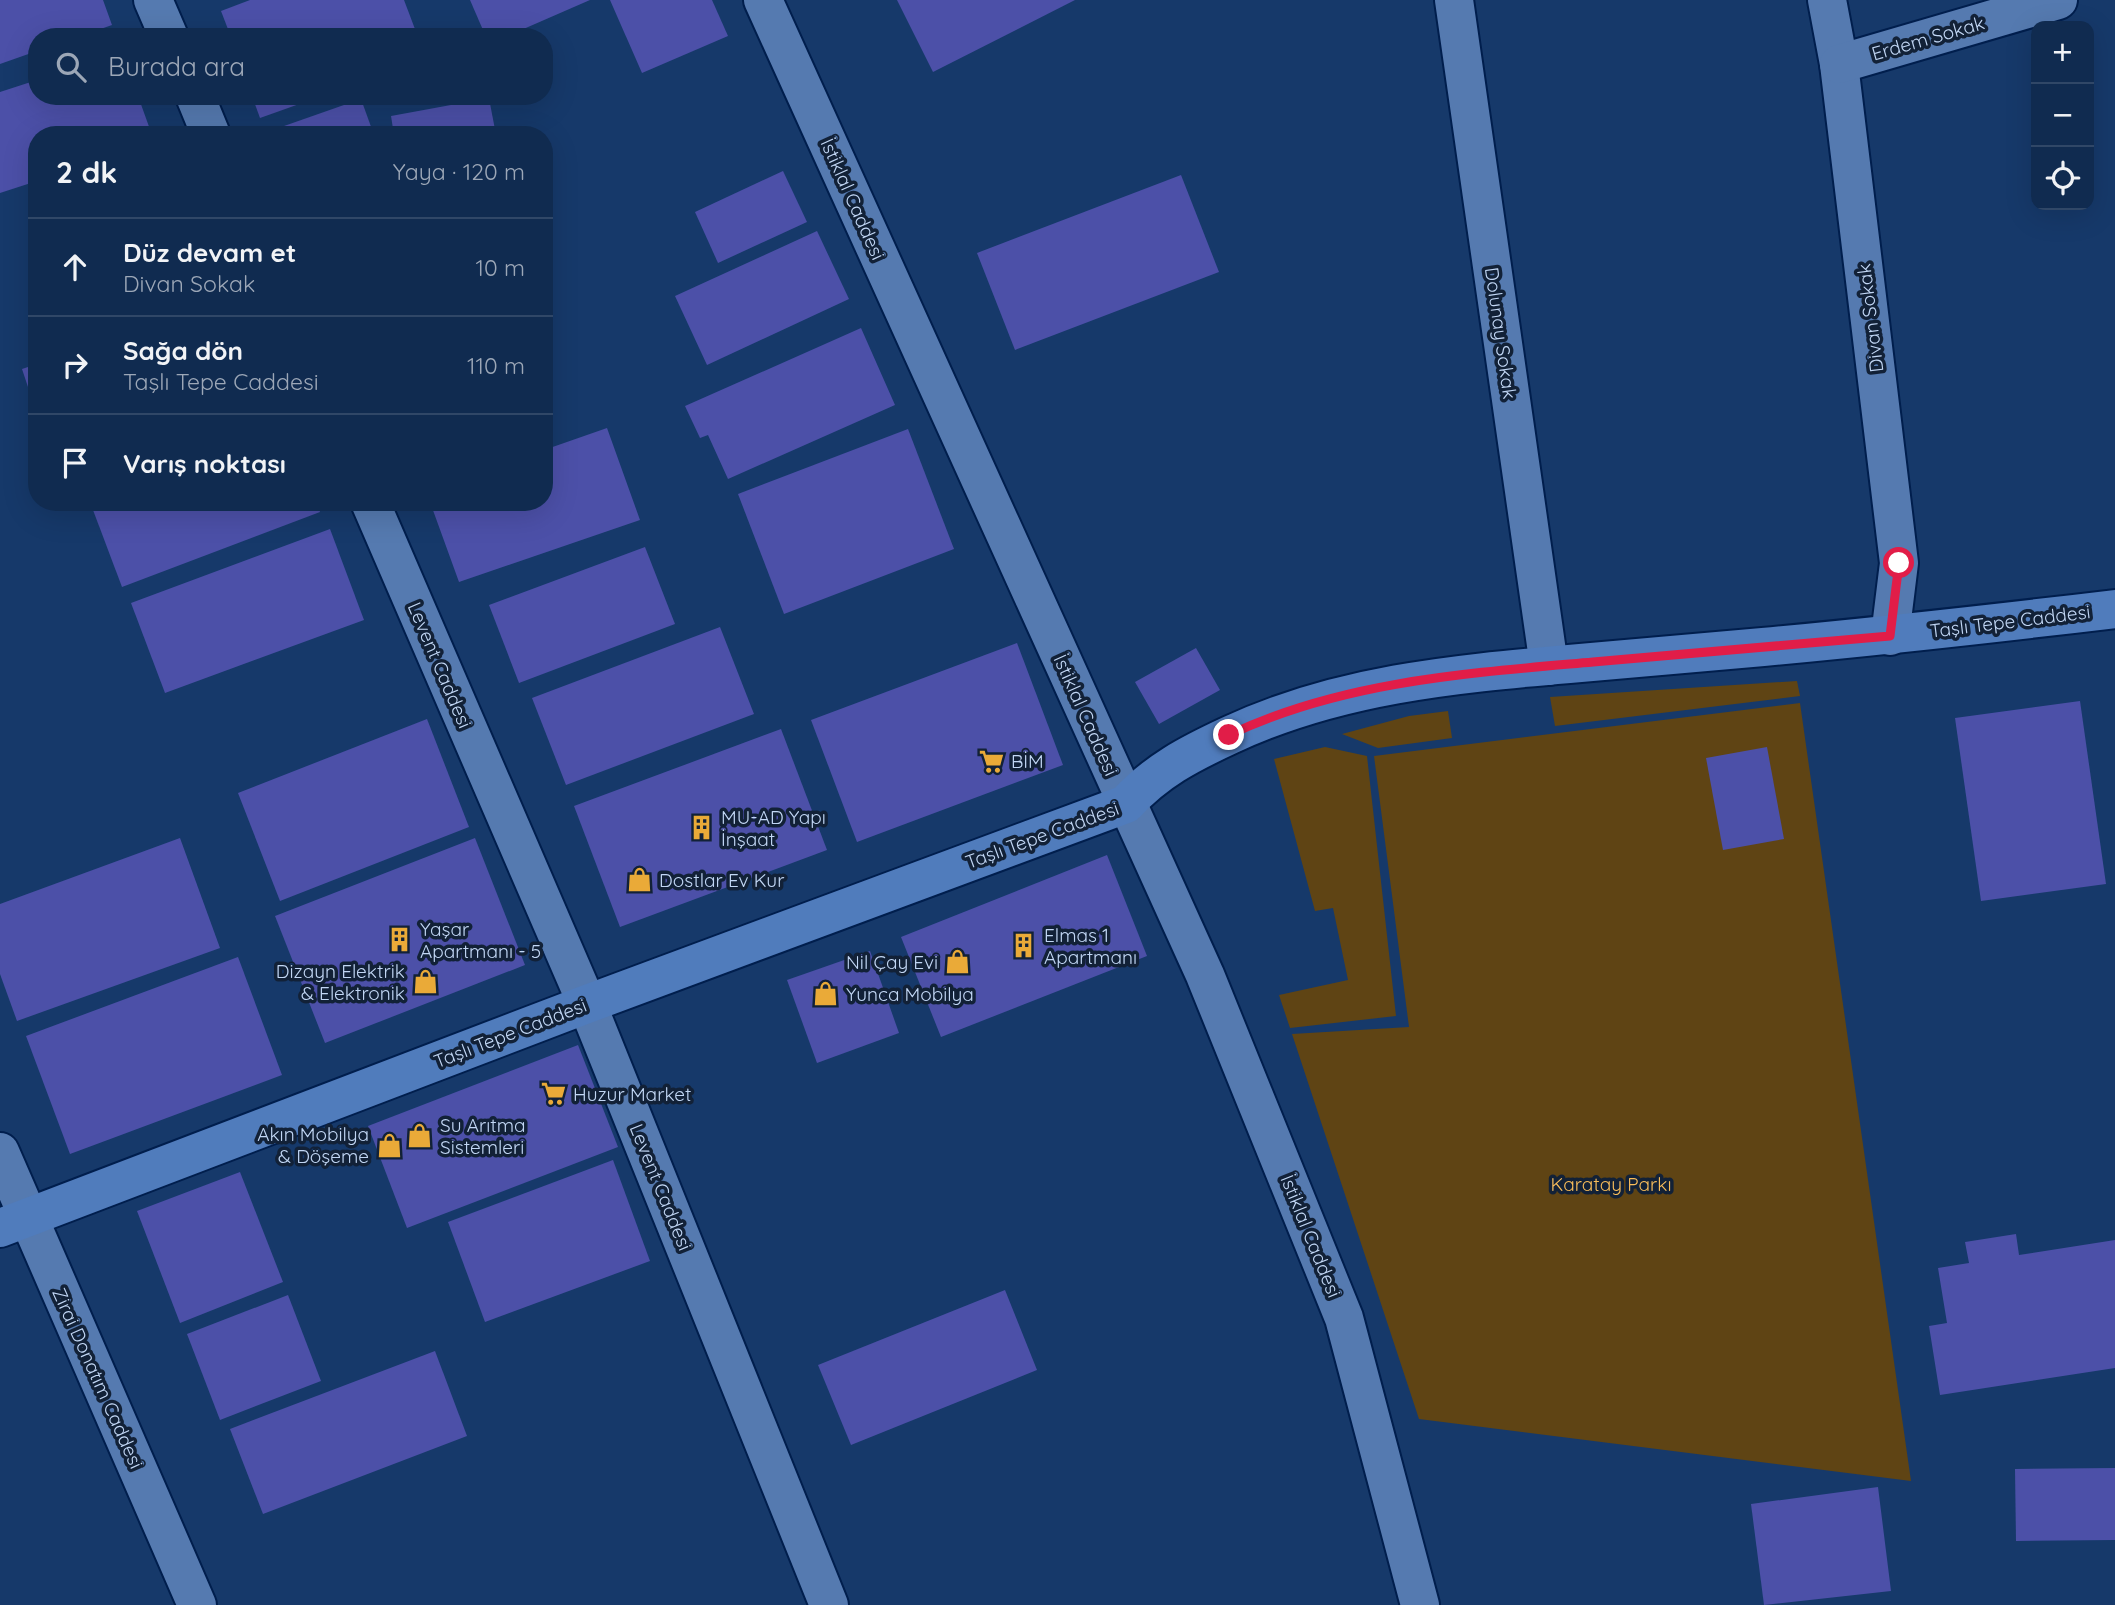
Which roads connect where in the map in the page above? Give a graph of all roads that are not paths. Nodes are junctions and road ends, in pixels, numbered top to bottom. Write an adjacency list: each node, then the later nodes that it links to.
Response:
1 (153, 0): 6 (street)
2 (763, 0): 14 (street, İstiklal Caddesi)
3 (1454, 0): 13 (street, Dolunay Sokak)
4 (1827, 0): 7 (street, Divan Sokak)
5 (2059, 0): 7 (street, Erdem Sokak)
6 (165, 28)
7 (1839, 64): 12 (street, Divan Sokak)
8 (199, 105): 9 (street)
9 (207, 126)
10 (374, 511): 15 (street, Levent Caddesi)
11 (2115, 609): 12 (street, Taşlı Tepe Caddesi)
12 (1890, 636): 13 (street, Taşlı Tepe Caddesi)
13 (1549, 666): 14 (street, Taşlı Tepe Caddesi)
14 (1126, 804): 15 (street, Taşlı Tepe Caddesi); 20 (street, İstiklal Caddesi)
15 (587, 1004): 17 (street, Taşlı Tepe Caddesi); 19 (street, Levent Caddesi)
16 (0, 1152): 17 (street, Zirai Donatım Caddesi)
17 (14, 1223): 18 (street, Zirai Donatım Caddesi)
18 (197, 1605)
19 (829, 1605)
20 (1420, 1605)

